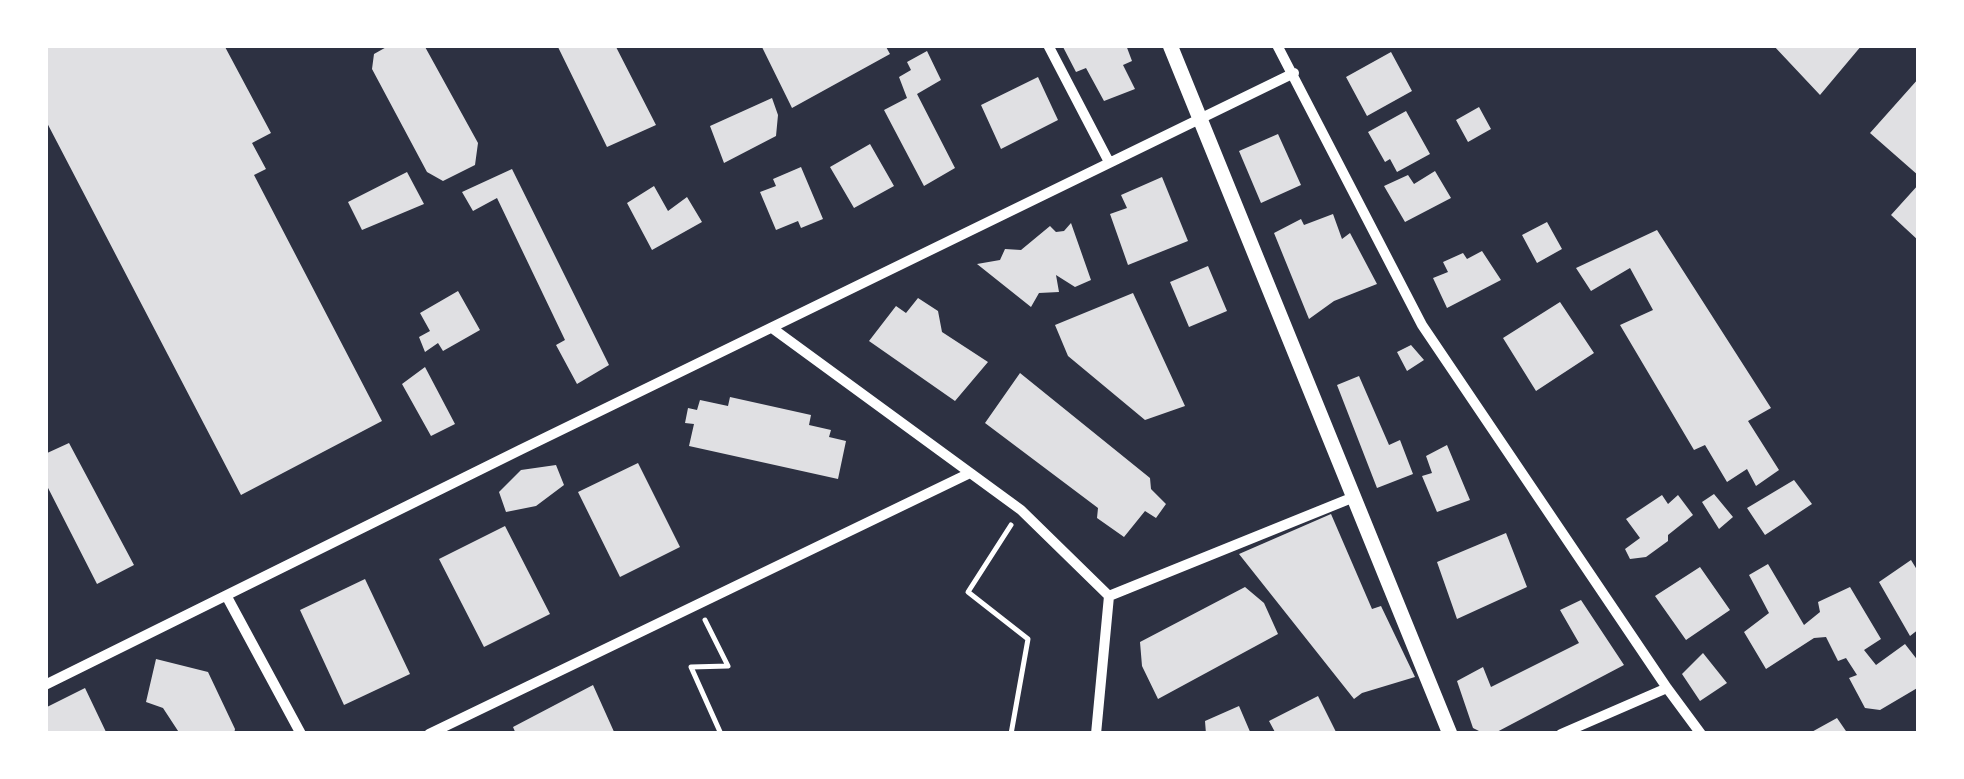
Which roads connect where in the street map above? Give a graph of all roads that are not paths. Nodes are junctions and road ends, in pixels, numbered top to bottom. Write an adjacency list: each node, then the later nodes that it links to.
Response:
1 (1048, 45): 6 (street)
2 (1170, 45): 5 (street)
3 (1278, 45): 4 (street)
4 (1294, 73): 5 (street); 13 (street)
5 (1200, 119): 6 (street); 9 (street)
6 (1110, 162): 7 (street)
7 (772, 328): 8 (street); 11 (street)
8 (970, 473): 10 (street); 15 (street)
9 (1354, 497): 10 (street); 17 (street)
10 (1109, 596): 16 (street)
11 (227, 597): 12 (street); 14 (street)
12 (45, 686)
13 (1667, 688): 18 (street); 19 (street)
14 (301, 734)
15 (430, 734)
16 (1096, 734)
17 (1450, 734)
18 (1561, 734)
19 (1701, 734)

